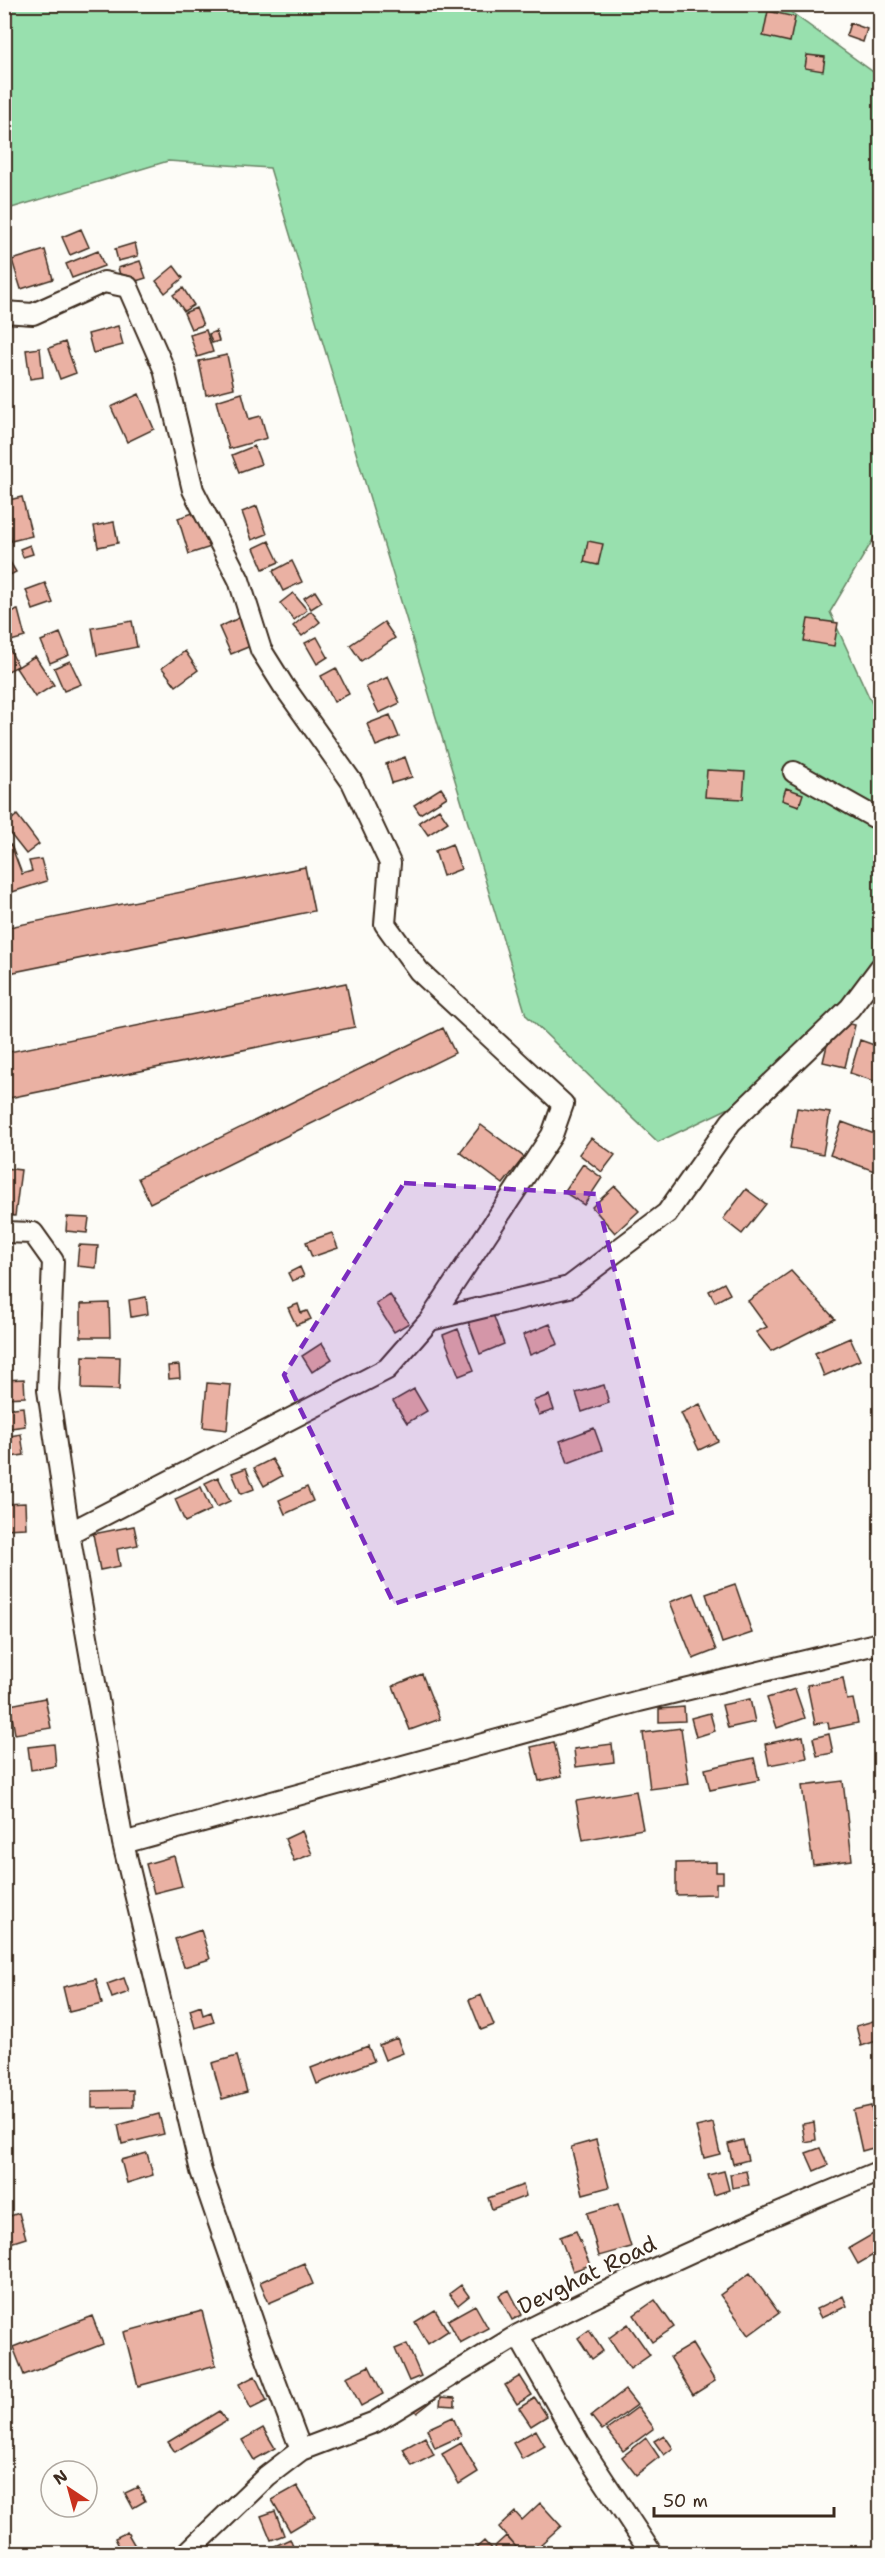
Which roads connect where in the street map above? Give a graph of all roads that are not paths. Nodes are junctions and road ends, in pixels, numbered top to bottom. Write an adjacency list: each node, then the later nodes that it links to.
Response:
1 (4, 312): 6 (street)
2 (794, 772): 3 (street)
3 (880, 818)
4 (880, 968): 6 (street)
5 (4, 1232): 7 (street)
6 (430, 1320): 7 (street)
7 (69, 1533): 9 (street)
8 (880, 1643): 9 (street)
9 (123, 1843): 12 (street)
10 (880, 2171): 11 (street, Devghat Road)
11 (518, 2335): 12 (street); 14 (street, Devghat Road)
12 (301, 2451): 13 (street)
13 (186, 2553)
14 (652, 2553)

